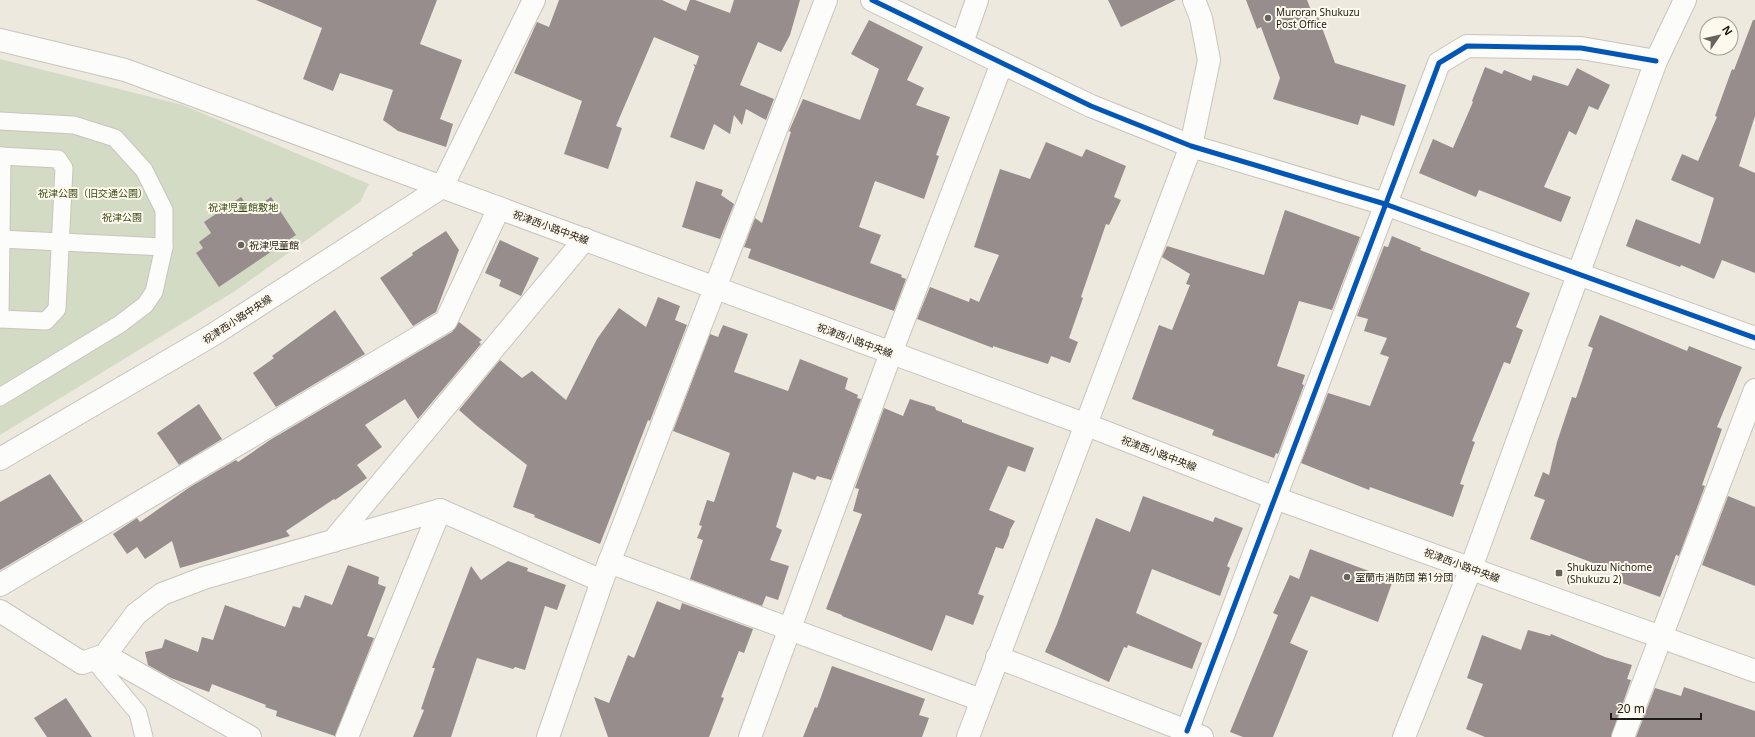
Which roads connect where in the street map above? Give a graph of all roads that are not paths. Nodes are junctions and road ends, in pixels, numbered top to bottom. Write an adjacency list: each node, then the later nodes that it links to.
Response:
1 (534, 0): 14 (street)
2 (826, 0): 22 (street)
3 (872, 0): 8 (street)
4 (977, 0): 8 (street)
5 (1194, 0): 12 (street)
6 (1685, 0): 9 (street)
7 (0, 40): 14 (street)
8 (962, 42): 10 (street)
9 (1656, 61): 15 (street); 21 (street)
10 (1002, 63): 12 (street); 25 (street)
11 (0, 121): 20 (lane)
12 (1191, 146): 15 (street); 28 (street)
13 (1, 156): 17 (lane); 19 (lane)
14 (442, 187): 16 (street, 祝津西小路中央線); 29 (street, 祝津西小路中央線)
15 (1385, 204): 21 (street); 30 (street)
16 (499, 208): 18 (street, 祝津西小路中央線); 35 (street)
17 (1, 239): 19 (lane); 23 (lane)
18 (585, 239): 22 (street, 祝津西小路中央線); 32 (street)
19 (61, 243): 20 (lane); 23 (lane)
20 (164, 247): 27 (lane)
21 (1579, 276): 24 (street); 33 (street)
22 (716, 289): 25 (street, 祝津西小路中央線); 34 (street)
23 (0, 319)
24 (1755, 338)
25 (891, 353): 28 (street, 祝津西小路中央線); 37 (street)
26 (1755, 390): 38 (street)
27 (0, 397)
28 (1087, 424): 30 (street, 祝津西小路中央線); 40 (street)
29 (0, 459)
30 (1275, 498): 33 (street, 祝津西小路中央線); 43 (street)
31 (440, 510): 32 (street); 34 (street); 46 (street)
32 (333, 541): 39 (street)
33 (1471, 568): 38 (street, 祝津西小路中央線); 50 (street)
34 (606, 572): 37 (street); 47 (street)
35 (0, 585)
36 (0, 611): 39 (street)
37 (789, 629): 42 (street); 48 (street)
38 (1660, 637): 41 (street, 祝津西小路中央線); 51 (street)
39 (99, 657): 44 (lane); 45 (street)
40 (997, 657): 42 (street); 43 (street)
41 (1755, 672)
42 (981, 700): 49 (street)
43 (1194, 734)
44 (144, 737)
45 (250, 737)
46 (347, 737)
47 (548, 737)
48 (750, 737)
49 (968, 737)
50 (1404, 737)
51 (1623, 737)

